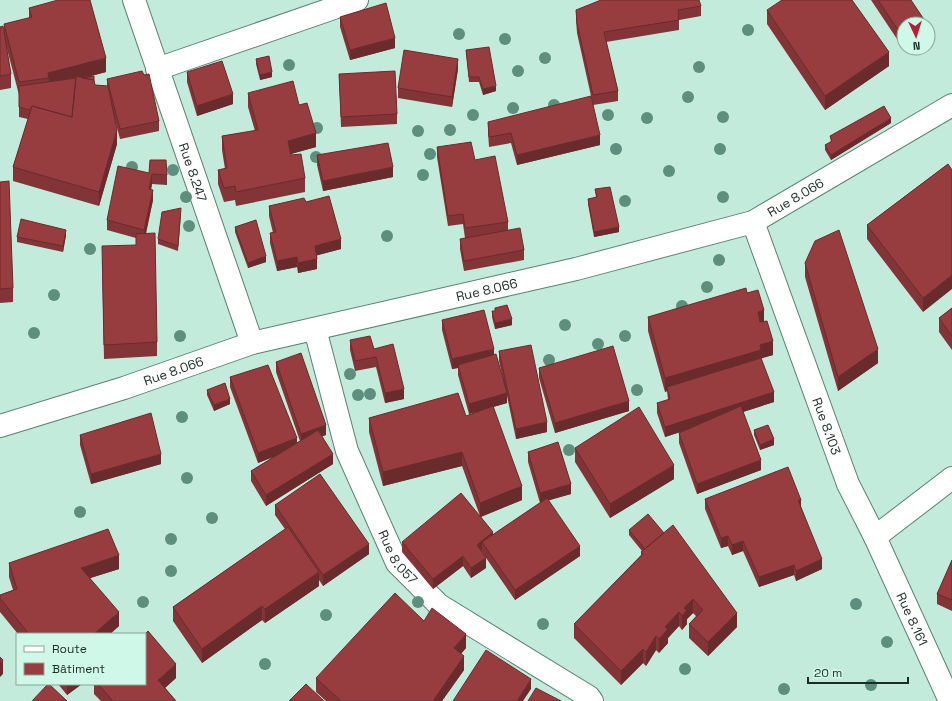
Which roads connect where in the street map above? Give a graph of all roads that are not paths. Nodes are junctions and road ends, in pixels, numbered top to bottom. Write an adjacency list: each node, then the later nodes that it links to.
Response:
1 (134, 0): 3 (street, Rue 8.247)
2 (357, 0): 3 (street)
3 (158, 69): 7 (street, Rue 8.247)
4 (952, 106): 5 (street, Rue 8.066)
5 (753, 222): 6 (street, Rue 8.066); 10 (street, Rue 8.103)
6 (315, 329): 7 (street, Rue 8.066); 11 (street, Rue 8.057)
7 (252, 343): 8 (street, Rue 8.066)
8 (0, 426)
9 (952, 478): 10 (street)
10 (875, 537): 12 (street, Rue 8.161)
11 (592, 701)
12 (950, 701)

